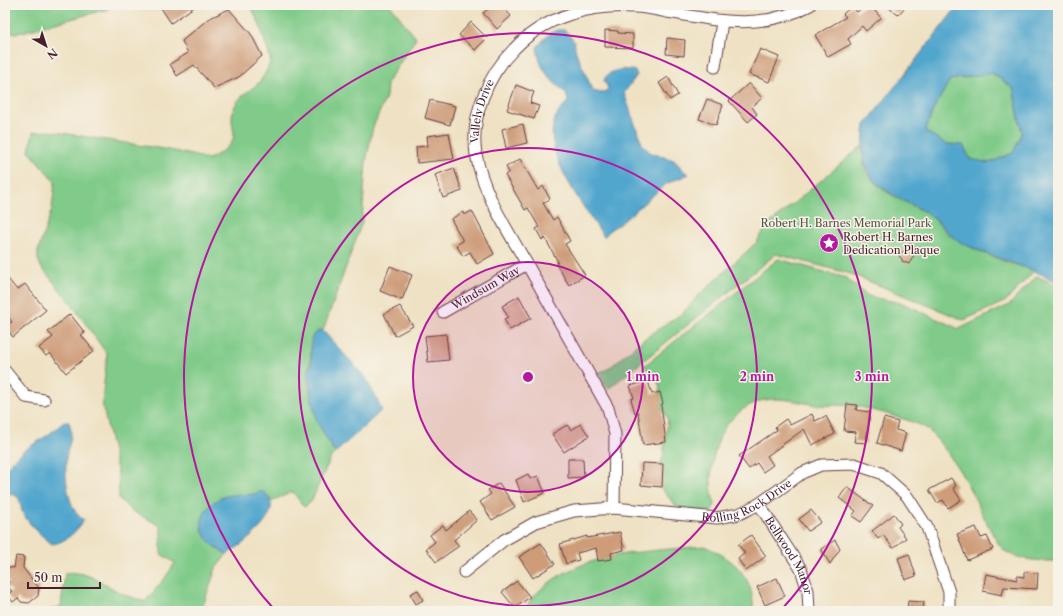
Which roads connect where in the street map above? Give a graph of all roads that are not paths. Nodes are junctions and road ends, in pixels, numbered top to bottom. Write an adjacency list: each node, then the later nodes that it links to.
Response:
1 (810, 5): 2 (street, Vallely Drive)
2 (722, 22): 3 (street); 4 (street, Vallely Drive)
3 (715, 67)
4 (527, 264): 5 (street, Windsum Way); 9 (street, Vallely Drive)
5 (443, 312)
6 (5, 371): 7 (street)
7 (44, 400)
8 (759, 504): 9 (street, Rolling Rock Drive); 11 (street, Bellwood Manor); 12 (street, Rolling Rock Drive)
9 (614, 508): 10 (street, Rolling Rock Drive)
10 (464, 572)
11 (809, 611)
12 (949, 611)

